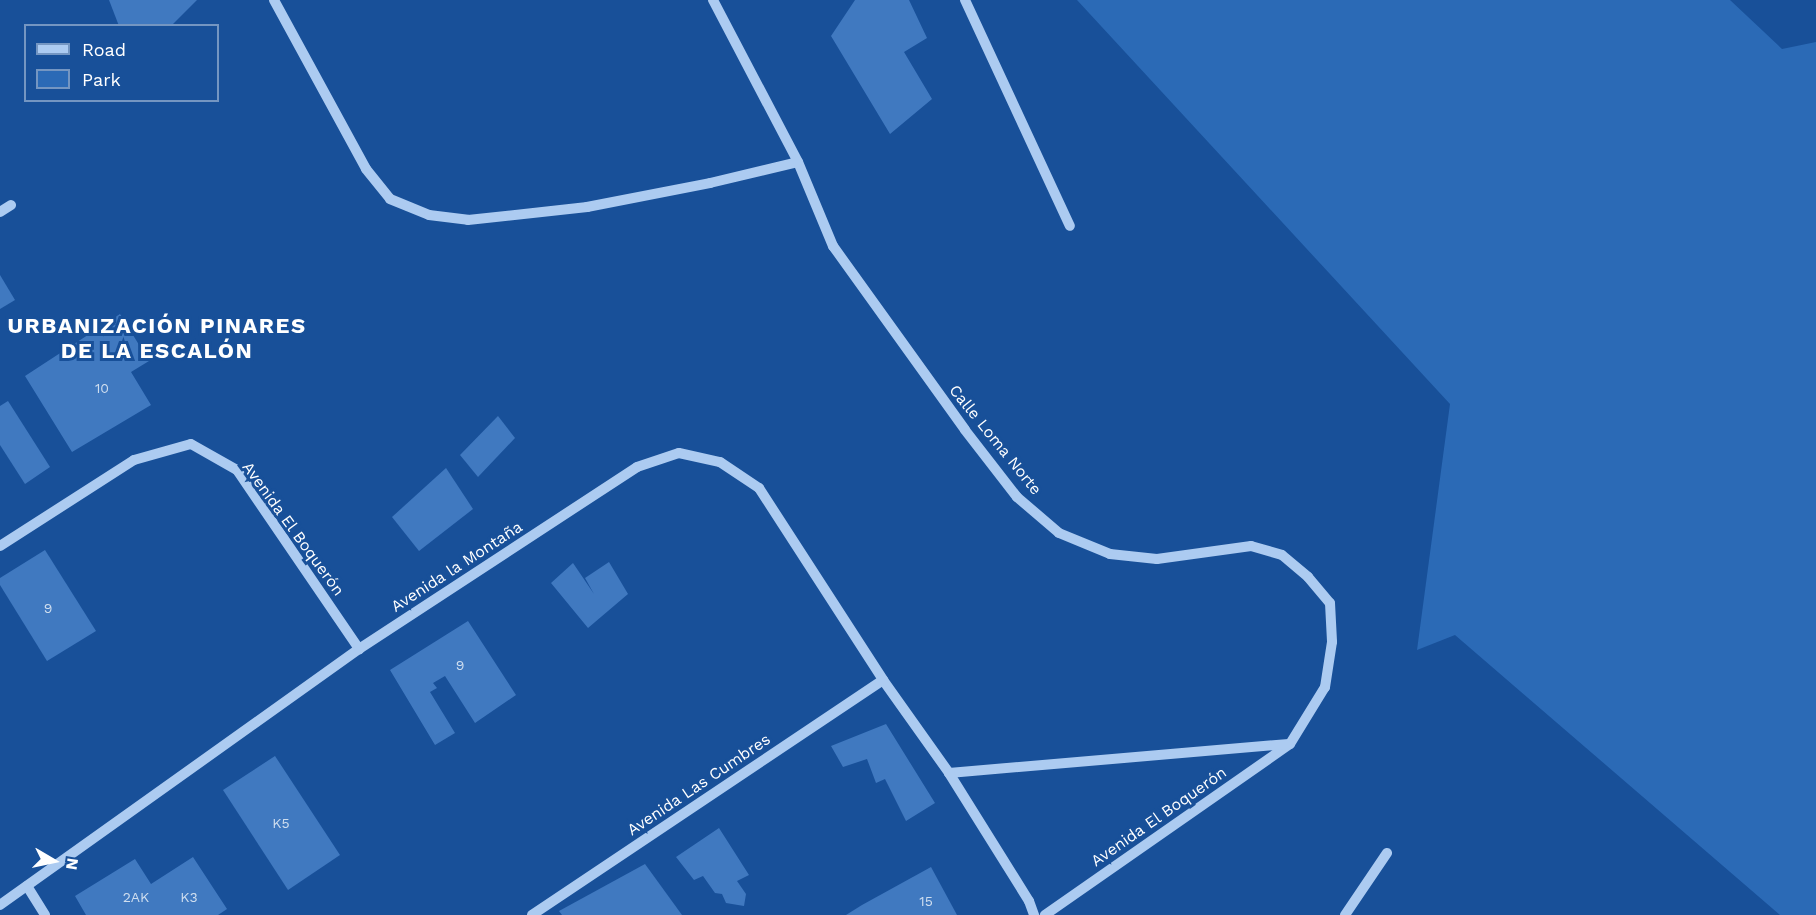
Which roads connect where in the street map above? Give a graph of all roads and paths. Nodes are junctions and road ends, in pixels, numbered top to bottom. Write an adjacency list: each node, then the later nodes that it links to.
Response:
1 (274, 0): 4 (street)
2 (713, 0): 4 (street, Calle Loma Norte)
3 (964, 0): 7 (street)
4 (798, 162): 11 (street, Calle Loma Norte)
5 (10, 206): 6 (street)
6 (0, 212)
7 (1070, 226)
8 (0, 546): 9 (street, Avenida El Boquerón)
9 (359, 649): 10 (street, Avenida la Montaña); 14 (street, Avenida la Montaña)
10 (883, 680): 12 (street); 17 (street, Avenida Las Cumbres)
11 (1290, 744): 12 (street); 19 (street, Avenida El Boquerón)
12 (949, 773): 18 (street)
13 (1387, 853): 20 (street)
14 (27, 886): 15 (street, Avenida la Montaña); 16 (street)
15 (0, 905)
16 (45, 915)
17 (532, 915)
18 (1034, 915)
19 (1045, 915)
20 (1345, 915)

